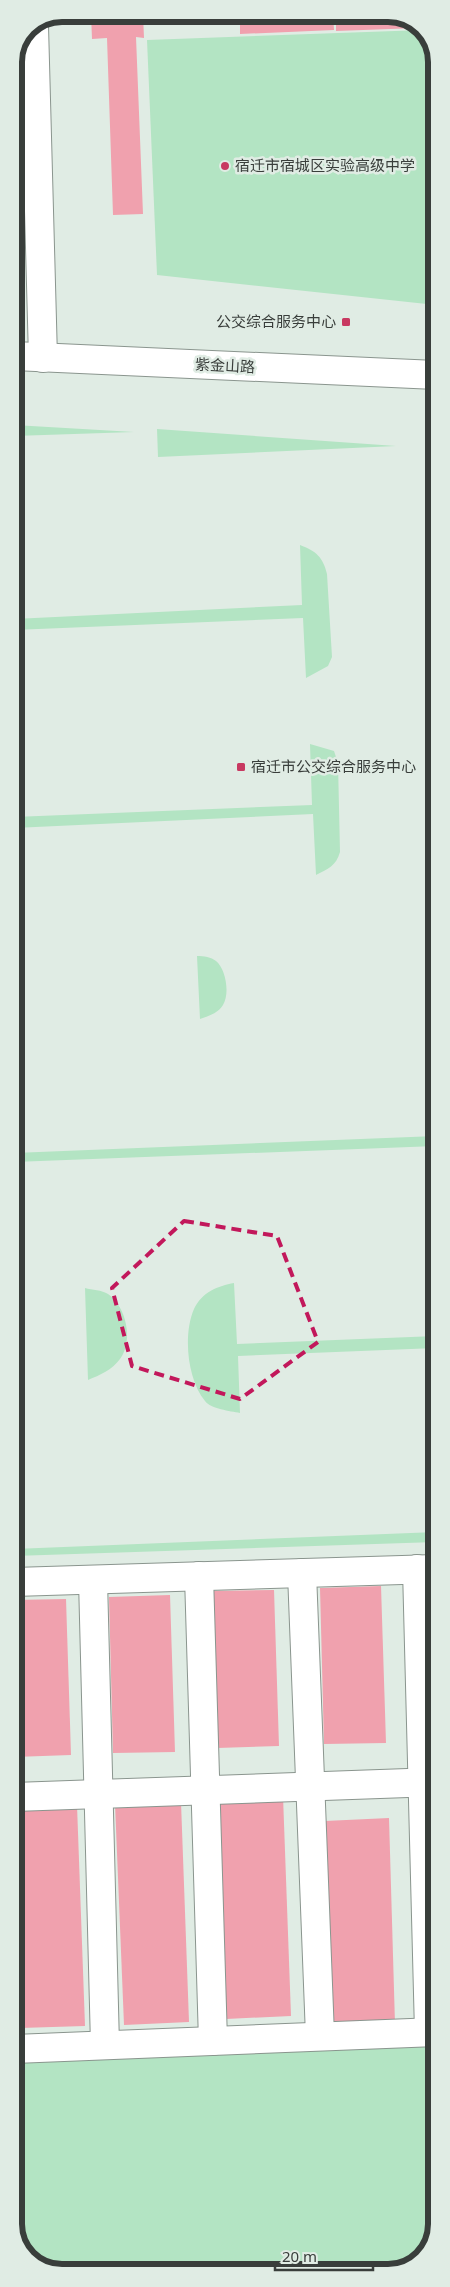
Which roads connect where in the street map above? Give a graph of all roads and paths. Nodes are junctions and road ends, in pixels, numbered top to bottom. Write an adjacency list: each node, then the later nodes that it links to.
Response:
1 (34, 34): 3 (street)
2 (22, 357): 3 (street, 紫金山路)
3 (43, 358): 4 (street, 紫金山路)
4 (427, 375)
5 (427, 1569): 6 (street); 10 (street)
6 (302, 1573): 7 (street); 12 (street)
7 (199, 1576): 8 (street); 13 (street)
8 (93, 1580): 9 (street); 14 (street)
9 (23, 1582)
10 (428, 1620)
11 (428, 1782): 12 (street)
12 (311, 1787): 13 (street); 17 (street)
13 (206, 1790): 14 (street); 18 (street)
14 (99, 1794): 15 (street); 19 (street)
15 (23, 1797)
16 (428, 2032): 17 (street)
17 (320, 2036): 18 (street)
18 (213, 2041): 19 (street)
19 (105, 2045): 20 (street)
20 (23, 2049)

